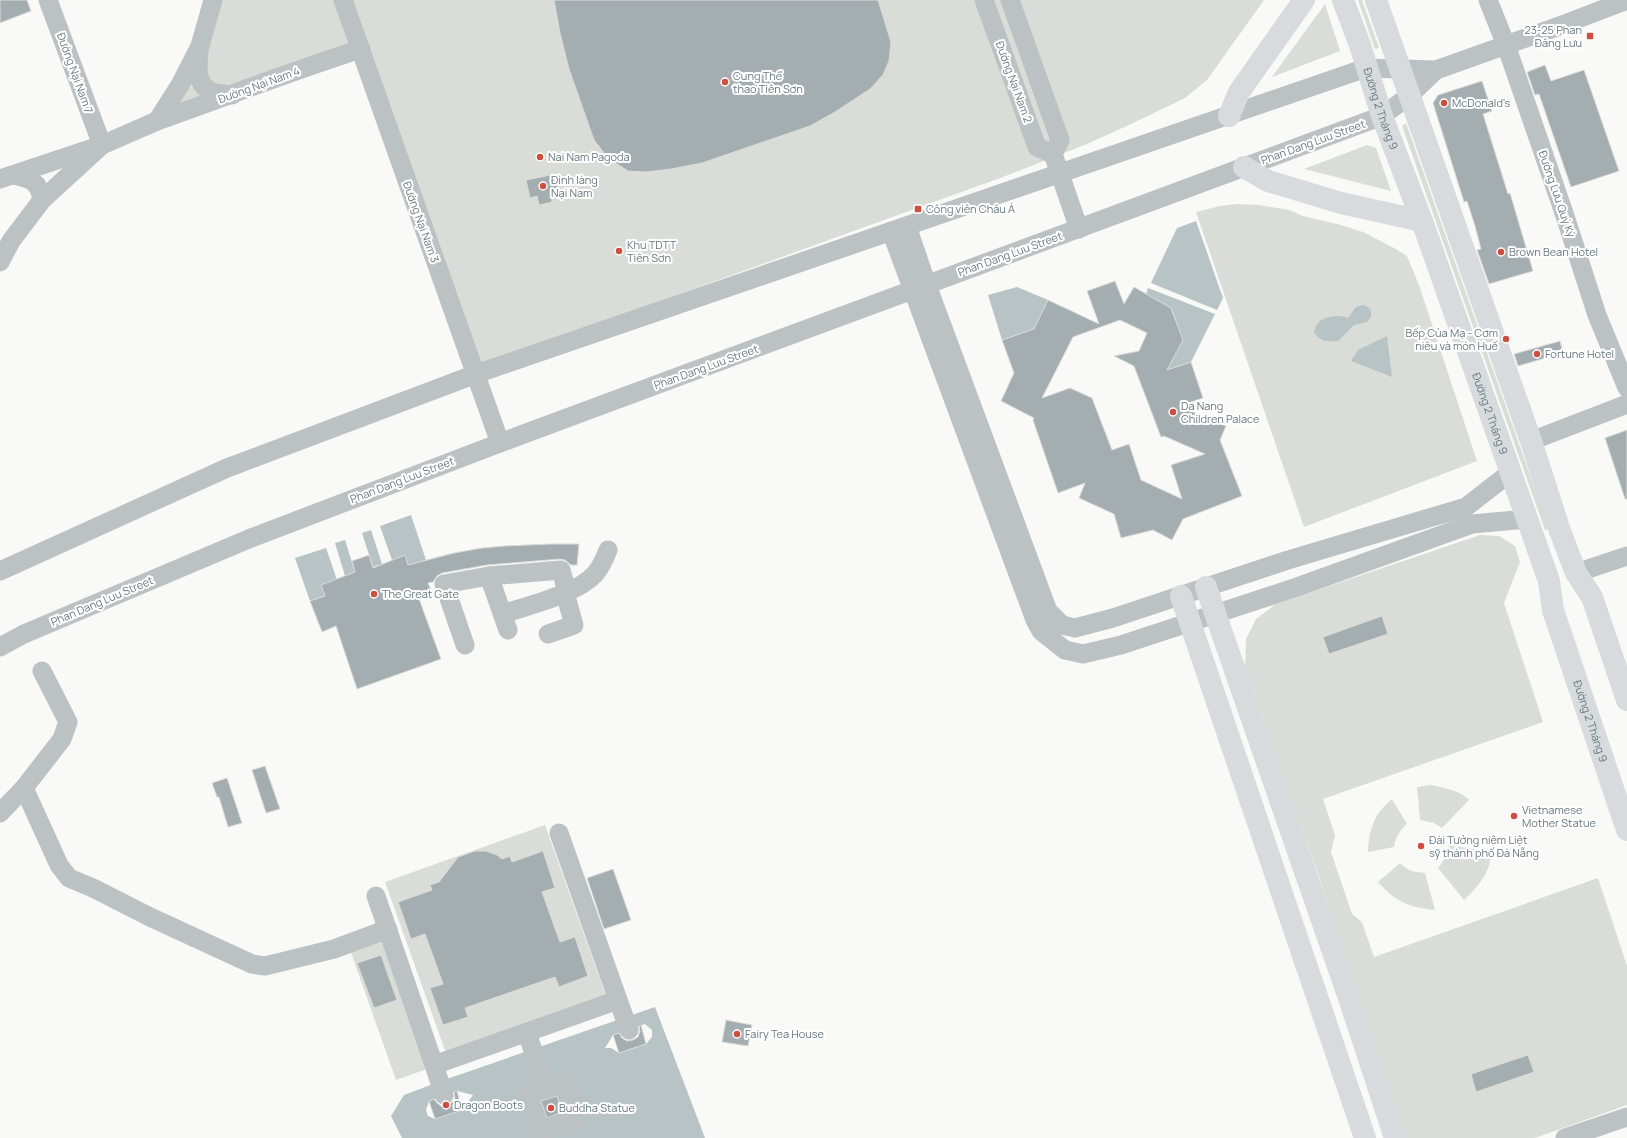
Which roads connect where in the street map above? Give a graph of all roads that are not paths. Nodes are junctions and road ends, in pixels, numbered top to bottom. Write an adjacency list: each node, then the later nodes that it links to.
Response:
1 (48, 0): 22 (street, Đường Nại Nam 7)
2 (213, 0): 12 (street)
3 (343, 0): 13 (street, Đường Nại Nam 3)
4 (984, 0): 23 (street, Đường Nại Nam 2)
5 (1010, 0): 23 (street)
6 (1304, 0): 19 (main road)
7 (1343, 0): 14 (main road, Đường 2 Tháng 9)
8 (1376, 0): 15 (main road)
9 (1488, 0): 11 (street, Đường Lưu Quý Kỳ)
10 (1626, 0): 11 (street)
11 (1506, 45): 16 (street); 34 (street, Đường Lưu Quý Kỳ)
12 (200, 46): 17 (street); 21 (street)
13 (360, 49): 17 (street, Đường Nại Nam 4); 33 (street, Đường Nại Nam 3)
14 (1366, 68): 15 (street); 19 (street); 20 (main road, Đường 2 Tháng 9)
15 (1400, 69): 16 (street); 18 (main road)
16 (1436, 70): 18 (street, Phan Dang Luu Street)
17 (232, 95): 21 (street, Đường Nại Nam 4)
18 (1410, 95): 20 (street, Phan Dang Luu Street); 36 (main road)
19 (1229, 116): 25 (street)
20 (1382, 116): 24 (street, Phan Dang Luu Street); 28 (main road, Đường 2 Tháng 9)
21 (157, 121): 22 (street, Đường Nại Nam 4)
22 (102, 145): 26 (street); 27 (street)
23 (1053, 154): 25 (street)
24 (1244, 167): 28 (main road); 30 (street, Phan Dang Luu Street)
25 (1060, 174): 29 (street); 30 (street)
26 (7, 177): 27 (street)
27 (42, 200): 31 (street)
28 (1422, 221): 38 (main road, Đường 2 Tháng 9)
29 (899, 229): 32 (street); 33 (street)
30 (1079, 229): 32 (street, Phan Dang Luu Street)
31 (0, 262)
32 (920, 288): 37 (street, Phan Dang Luu Street); 48 (street); 50 (street)
33 (476, 374): 37 (street, Đường Nại Nam 3); 42 (street)
34 (1627, 388)
35 (1627, 404): 36 (street)
36 (1531, 441): 43 (main road)
37 (500, 443): 53 (street, Phan Dang Luu Street)
38 (1511, 472): 39 (main road, Đường 2 Tháng 9); 46 (street)
39 (1527, 519): 45 (main road, Đường 2 Tháng 9); 49 (street)
40 (608, 550): 47 (street)
41 (1627, 556): 43 (street)
42 (0, 571)
43 (1576, 573): 45 (main road); 55 (main road)
44 (489, 576): 47 (street); 47 (street); 52 (street)
45 (1549, 581): 60 (main road, Đường 2 Tháng 9)
46 (1206, 587): 48 (street); 49 (main road)
47 (566, 593): 51 (street)
48 (1181, 596): 50 (main road)
49 (1215, 614): 50 (street); 56 (main road)
50 (1190, 622): 57 (main road)
51 (548, 634)
52 (465, 645)
53 (0, 647)
54 (42, 671): 58 (street)
55 (1627, 700)
56 (1270, 772): 57 (main road); 65 (main road)
57 (1243, 781): 66 (main road)
58 (24, 788): 59 (street); 63 (street)
59 (0, 814)
60 (1627, 830)
61 (559, 833): 64 (street)
62 (376, 896): 63 (street)
63 (388, 929): 69 (street)
64 (618, 1000): 67 (street); 68 (street)
65 (1350, 1001): 66 (main road); 74 (main road)
66 (1323, 1010): 73 (main road)
67 (629, 1030)
68 (527, 1033): 69 (street); 70 (street)
69 (434, 1065): 71 (street)
70 (546, 1088)
71 (444, 1096)
72 (1627, 1117): 75 (street)
73 (1365, 1138)
74 (1395, 1138)
75 (1565, 1138)

